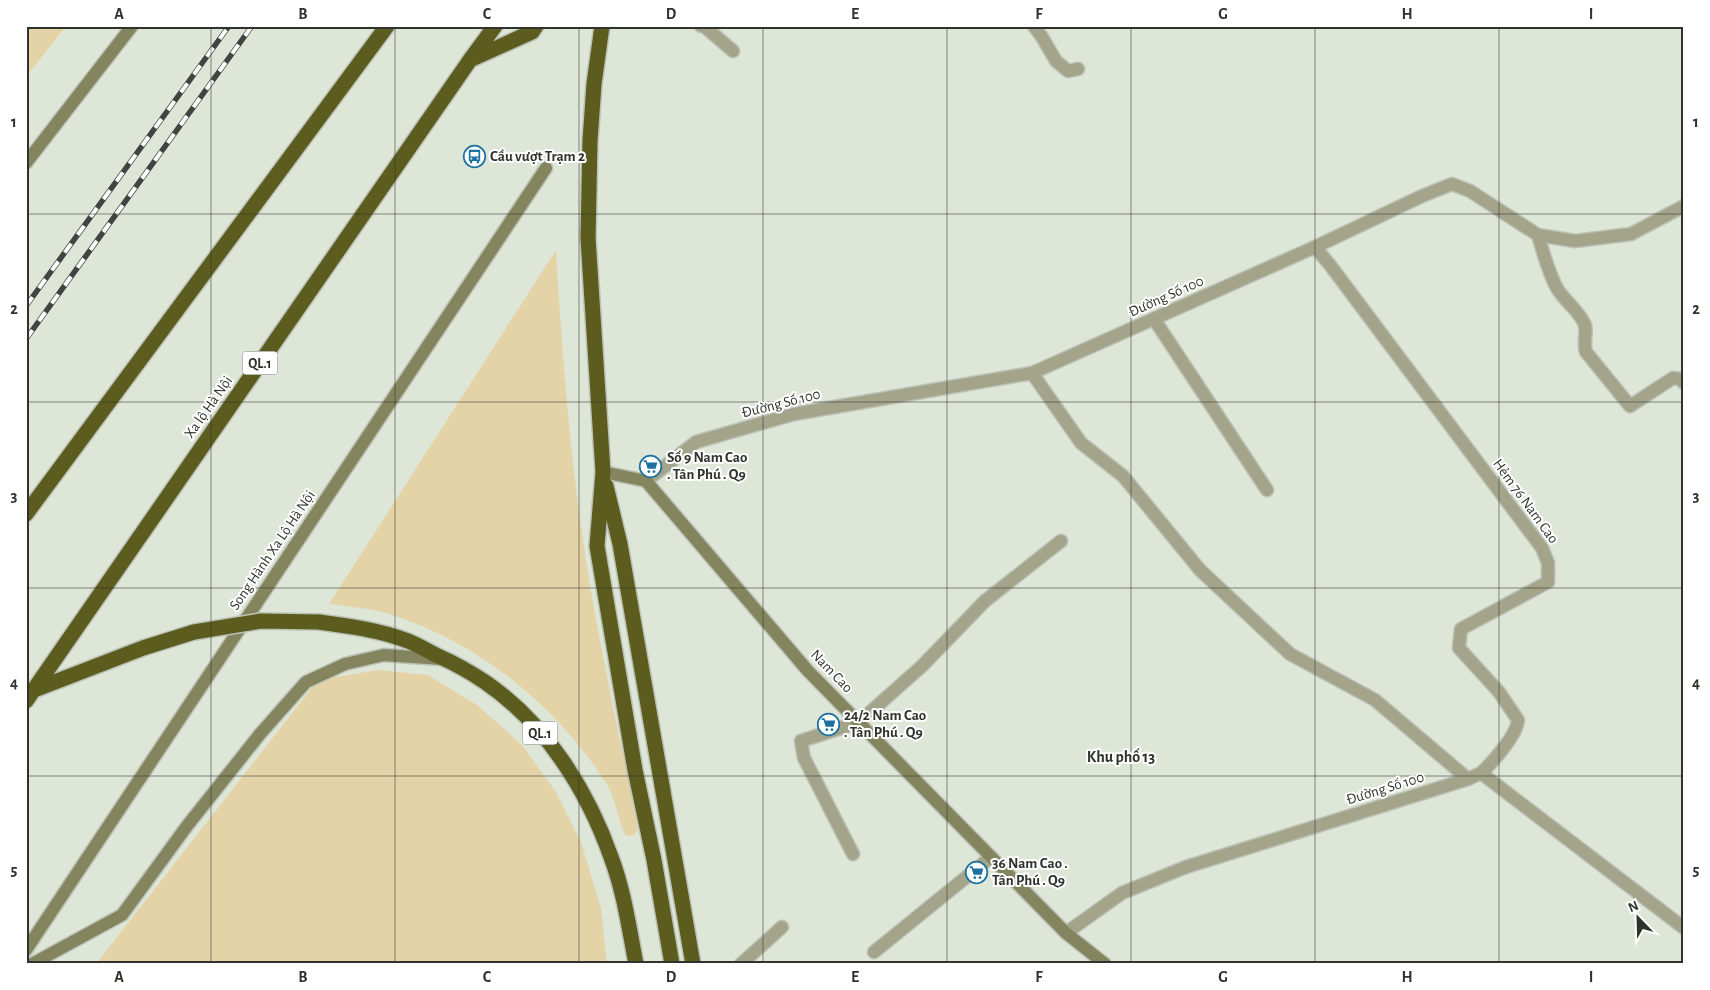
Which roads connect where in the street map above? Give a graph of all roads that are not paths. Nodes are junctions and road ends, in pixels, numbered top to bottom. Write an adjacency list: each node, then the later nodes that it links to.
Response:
1 (132, 26): 11 (main road)
2 (387, 26): 22 (highway)
3 (495, 26): 9 (highway, Xa lộ Hà Nội / QL.1)
4 (536, 26): 9 (highway)
5 (602, 26): 19 (highway)
6 (701, 26): 8 (street)
7 (1034, 26): 10 (street)
8 (733, 51)
9 (470, 60): 25 (highway, Xa lộ Hà Nội / QL.1)
10 (1078, 69)
11 (26, 163)
12 (546, 168): 34 (main road, Song Hành Xa Lộ Hà Nội)
13 (1684, 206): 14 (street, Đường Số 100)
14 (1538, 235): 15 (street, Đường Số 100); 18 (street)
15 (1315, 247): 16 (street, Đường Số 100); 27 (street, Hẻm 76 Nam Cao)
16 (1154, 320): 17 (street, Đường Số 100); 21 (street)
17 (1032, 373): 20 (street, Đường Số 100); 28 (street)
18 (1684, 383)
19 (603, 472): 20 (main road); 39 (highway); 40 (highway)
20 (646, 481): 26 (main road, Nam Cao)
21 (1267, 490)
22 (26, 514)
23 (1061, 541): 26 (street)
24 (446, 660): 25 (highway, QL.1, bridge); 37 (main road); 38 (highway, QL.1)
25 (30, 695)
26 (859, 722): 29 (street); 30 (main road, Nam Cao)
27 (1481, 773): 28 (street, Đường Số 100); 32 (street)
28 (1468, 779): 33 (street, Đường Số 100)
29 (853, 854)
30 (991, 857): 33 (main road, Nam Cao); 35 (street)
31 (782, 927): 36 (street)
32 (1684, 928)
33 (1066, 933): 41 (main road, Nam Cao)
34 (26, 950)
35 (874, 952)
36 (751, 961)
37 (32, 964)
38 (636, 964)
39 (672, 964)
40 (692, 964)
41 (1105, 964)

